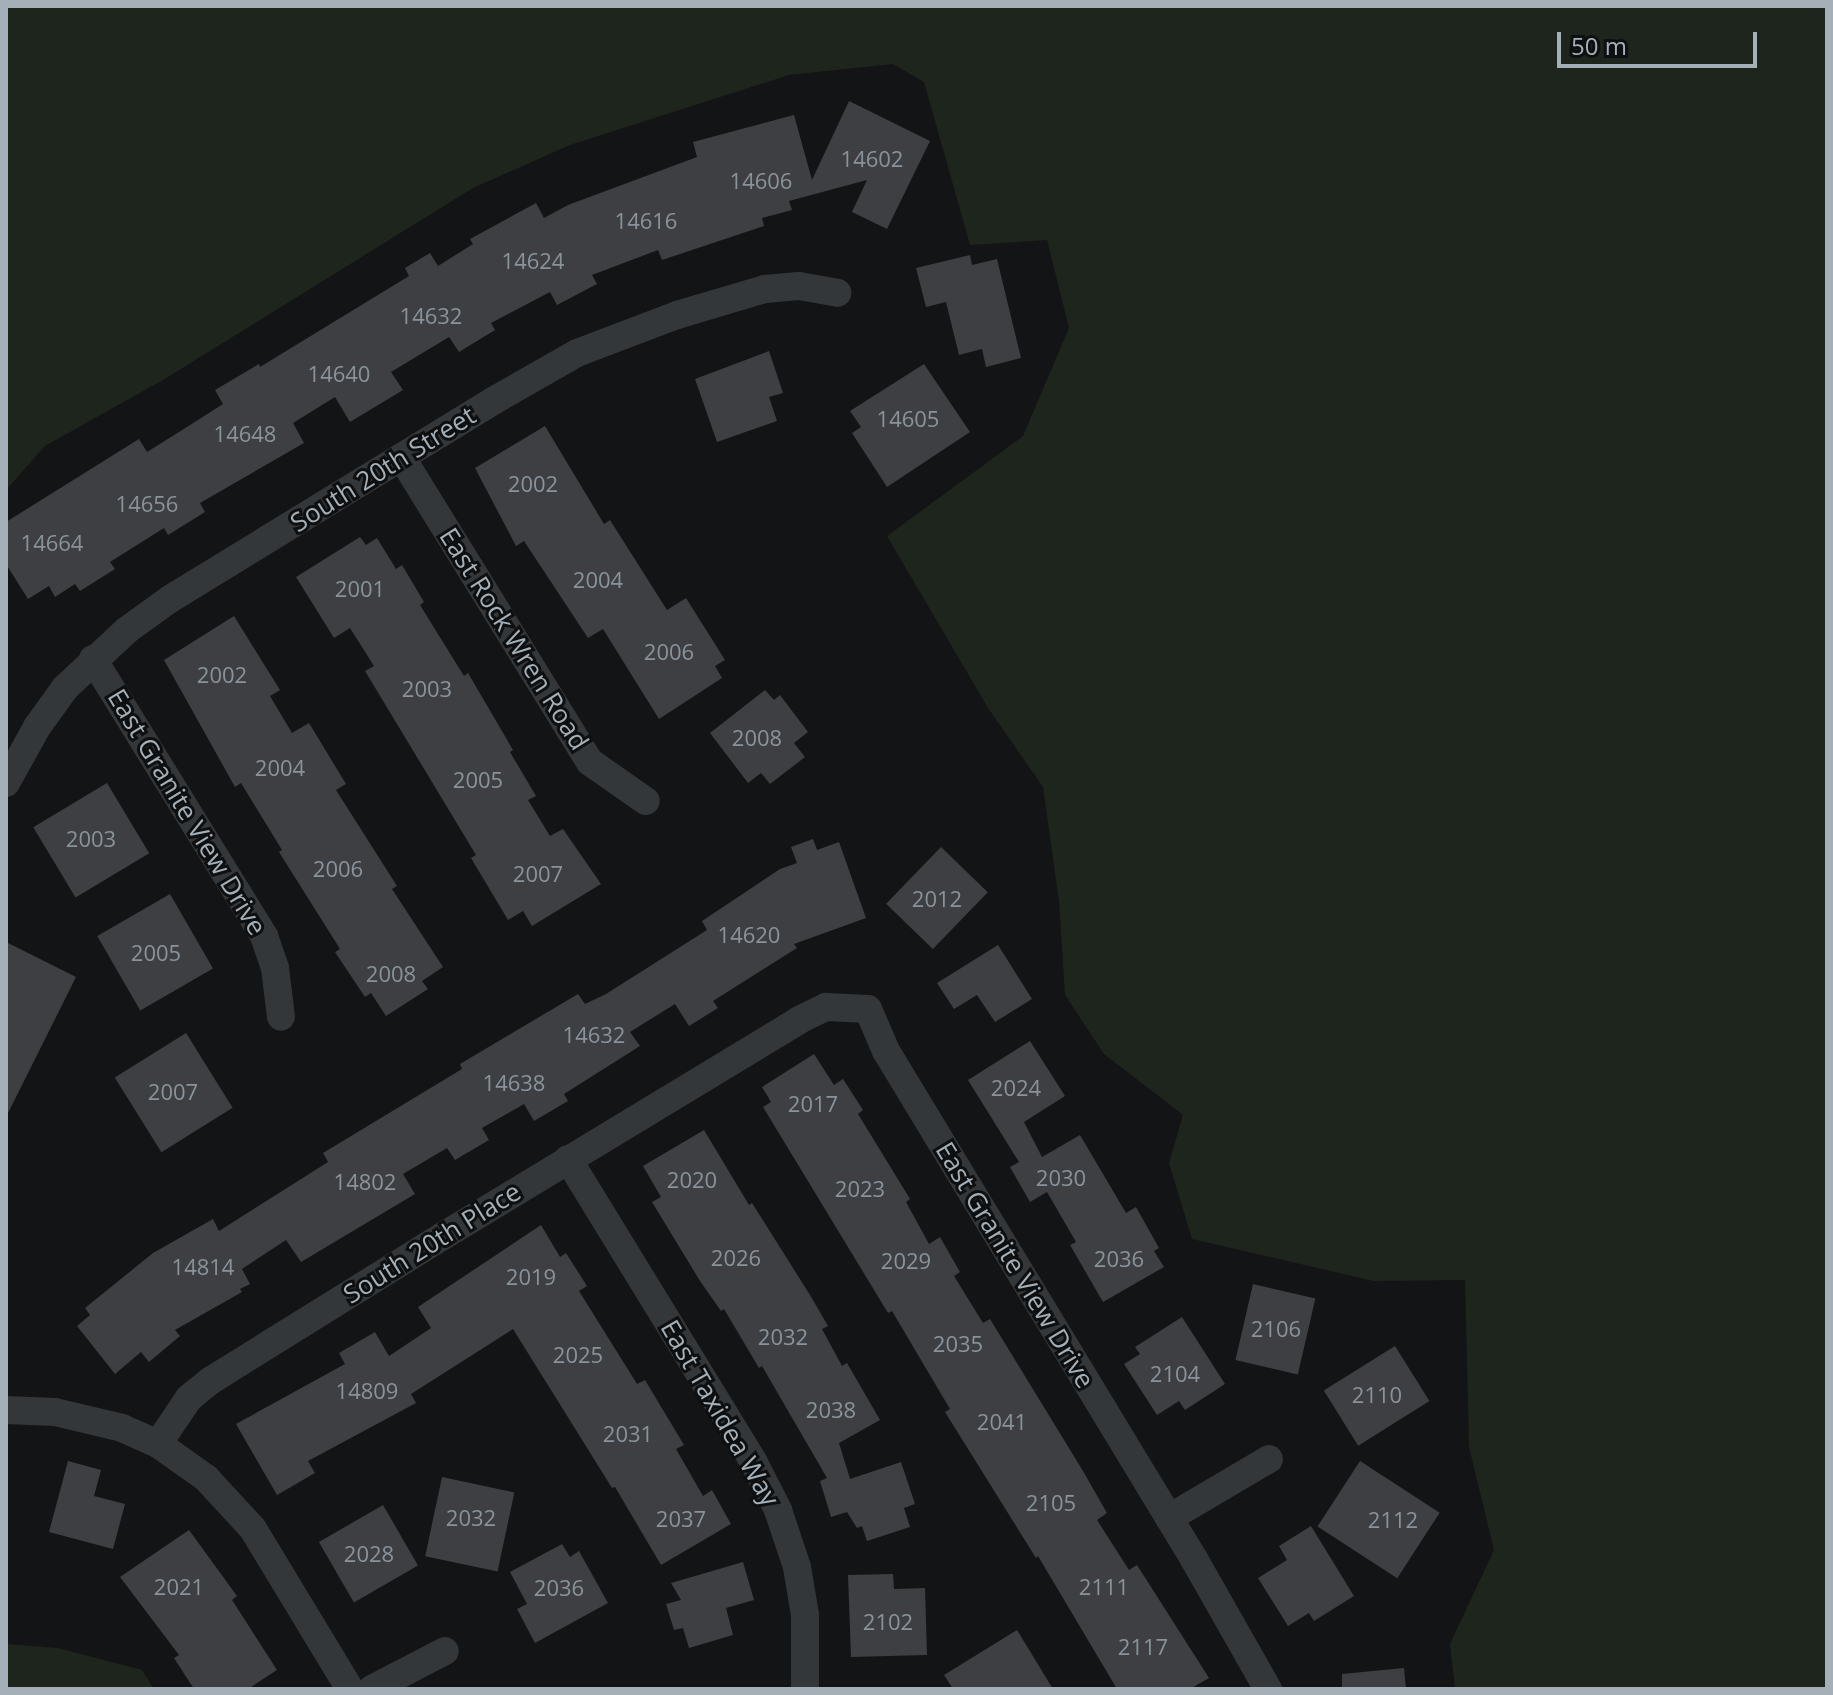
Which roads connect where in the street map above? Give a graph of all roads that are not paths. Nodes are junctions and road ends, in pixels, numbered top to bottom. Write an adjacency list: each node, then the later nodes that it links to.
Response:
1 (837, 293): 2 (street, South 20th Street)
2 (402, 458): 3 (street, South 20th Street); 5 (street, East Rock Wren Road)
3 (93, 659): 4 (street, South 20th Street); 7 (street, East Granite View Drive)
4 (6, 783)
5 (646, 801)
6 (868, 1009): 8 (street, South 20th Place); 12 (street, East Granite View Drive)
7 (281, 1017)
8 (568, 1159): 10 (street, South 20th Place); 16 (street, East Taxidea Way)
9 (6, 1410): 10 (street)
10 (158, 1444): 14 (street)
11 (1269, 1459): 12 (street)
12 (1169, 1518): 17 (street, East Granite View Drive)
13 (445, 1651): 15 (street)
14 (350, 1689)
15 (372, 1689)
16 (805, 1689)
17 (1268, 1689)

